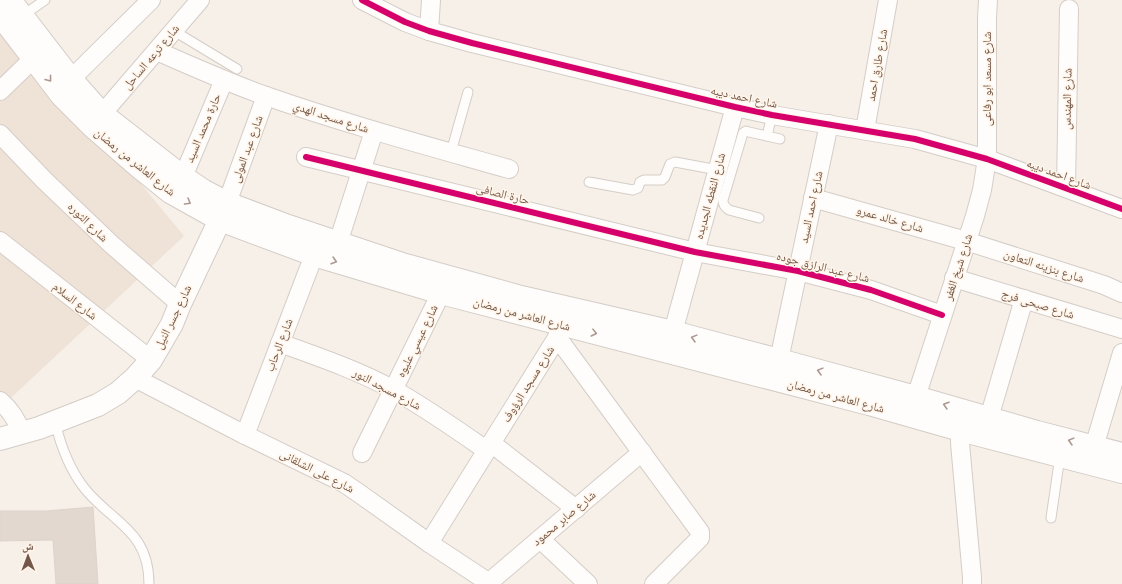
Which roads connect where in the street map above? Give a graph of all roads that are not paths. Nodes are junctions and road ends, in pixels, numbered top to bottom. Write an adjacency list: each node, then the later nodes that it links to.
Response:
1 (45, 0): 8 (lane)
2 (151, 0): 16 (street)
3 (200, 0): 11 (street, شارع ترعه الساحل)
4 (362, 0): 12 (street, شارع احمد ديبه)
5 (431, 0): 12 (street)
6 (888, 0): 24 (street, شارع طارق احمد)
7 (988, 0): 31 (street, شارع مسعد ابو رفاعى)
8 (22, 8): 16 (main road, شارع العاشر من رمضان)
9 (1069, 9): 37 (street, شارع المهندس)
10 (0, 15): 14 (main road, شارع العاشر من رمضان)
11 (174, 31): 13 (street, شارع ترعه الساحل); 15 (lane)
12 (429, 31): 20 (street, شارع احمد ديبه)
13 (157, 51): 15 (street, شارع مسجد الهدي); 21 (street, شارع ترعه الساحل)
14 (33, 59): 17 (street); 40 (main road, شارع العاشر من رمضان, one-way to 40)
15 (231, 74): 19 (street, شارع مسجد الهدي); 35 (street, حارة محمد السيد)
16 (71, 79): 21 (main road, شارع العاشر من رمضان)
17 (0, 90)
18 (468, 92): 29 (lane)
19 (266, 96): 25 (street, شارع مسجد الهدي); 40 (street, شارع عبد المولى)
20 (735, 107): 22 (street, شارع احمد ديبه); 32 (street, شارع النقطه الجديده)
21 (102, 114): 35 (main road, شارع العاشر من رمضان)
22 (772, 115): 23 (street, شارع احمد ديبه); 27 (lane)
23 (829, 124): 24 (street, شارع احمد ديبه); 38 (street, شارع احمد السيد)
24 (865, 130): 31 (street, شارع احمد ديبه)
25 (374, 131): 29 (street, شارع مسجد الهدي); 34 (street)
26 (0, 134): 52 (street, شارع الثوره)
27 (767, 136): 28 (lane); 32 (lane)
28 (780, 139)
29 (451, 152): 33 (street, شارع مسجد الهدي)
30 (306, 157): 34 (street, حارة الصافى)
31 (987, 159): 37 (street, شارع احمد ديبه); 43 (street, شارع شيخ الغفر)
32 (724, 163): 36 (lane); 41 (lane); 45 (street, شارع النقطه الجديده)
33 (509, 169)
34 (361, 170): 44 (street); 45 (street, حارة الصافى)
35 (183, 177): 40 (main road, شارع العاشر من رمضان)
36 (589, 182)
37 (1066, 188): 39 (street, شارع احمد ديبه)
38 (813, 198): 43 (street, شارع خالد عمرو); 47 (street, شارع احمد السيد)
39 (1122, 209)
40 (224, 211): 44 (main road, شارع العاشر من رمضان); 46 (main road, شارع العاشر من رمضان); 52 (main road, شارع جسر النيل)
41 (759, 218)
42 (0, 241): 59 (street, شارع السلام)
43 (966, 241): 48 (street, شارع شيخ الغفر); 50 (street, شارع بنزينه التعاون)
44 (338, 243): 56 (main road, شارع العاشر من رمضان)
45 (695, 252): 47 (street, شارع عبد الرازق جوده); 56 (street, شارع النقطه الجديده)
46 (314, 255): 49 (main road, شارع العاشر من رمضان, one-way to 49); 57 (street, شارع الرحاب)
47 (798, 271): 53 (street, شارع عبد الرازق جوده); 60 (street, شارع احمد السيد)
48 (954, 278): 51 (street, شارع صبحى فرج); 53 (street, شارع شيخ الغفر)
49 (441, 293): 55 (main road, شارع العاشر من رمضان); 62 (street, شارع عيسي عليوه)
50 (1122, 293)
51 (1024, 299): 54 (street, شارع صبحى فرج); 65 (street)
52 (180, 304): 59 (main road, شارع جسر النيل)
53 (942, 315): 63 (street, شارع شيخ الغفر)
54 (1122, 329)
55 (561, 331): 67 (main road, شارع العاشر من رمضان, one-way to 67); 71 (street, شارع مسجد الرؤوف); 73 (street)
56 (673, 332): 60 (main road, شارع العاشر من رمضان, one-way to 56)
57 (280, 343): 62 (street, شارع مسجد النور); 69 (street, شارع الرحاب)
58 (1122, 353): 72 (street)
59 (151, 360): 61 (main road, شارع جسر النيل)
60 (779, 360): 63 (main road, شارع العاشر من رمضان, one-way to 60)
61 (135, 378): 66 (main road, شارع جسر النيل); 69 (street, شارع على الشلقانى)
62 (393, 390): 71 (street, شارع مسجد النور); 74 (street, شارع عيسي عليوه)
63 (916, 396): 65 (main road, شارع العاشر من رمضان, one-way to 63)
64 (0, 400): 68 (street)
65 (990, 418): 72 (main road, شارع العاشر من رمضان, one-way to 65)
66 (55, 422): 68 (main road, شارع جسر النيل); 83 (lane)
67 (960, 430): 76 (main road, شارع العاشر من رمضان); 86 (street)
68 (22, 434): 70 (main road, شارع جسر النيل)
69 (245, 435): 81 (street, شارع على الشلقانى)
70 (0, 439)
71 (489, 447): 78 (street); 81 (street, شارع مسجد الرؤوف)
72 (1094, 447): 75 (main road, شارع العاشر من رمضان)
73 (642, 452): 78 (street, شارع صابر محمود); 85 (street)
74 (362, 453)
75 (1122, 454)
76 (1060, 456): 77 (main road, شارع العاشر من رمضان); 79 (lane)
77 (1122, 472)
78 (576, 509): 80 (street, شارع صابر محمود)
79 (1051, 518)
80 (540, 539): 82 (street, شارع صابر محمود); 84 (street)
81 (429, 543): 82 (street, شارع على الشلقانى)
82 (488, 583)
83 (149, 584)
84 (588, 584)
85 (654, 584)
86 (972, 584)

